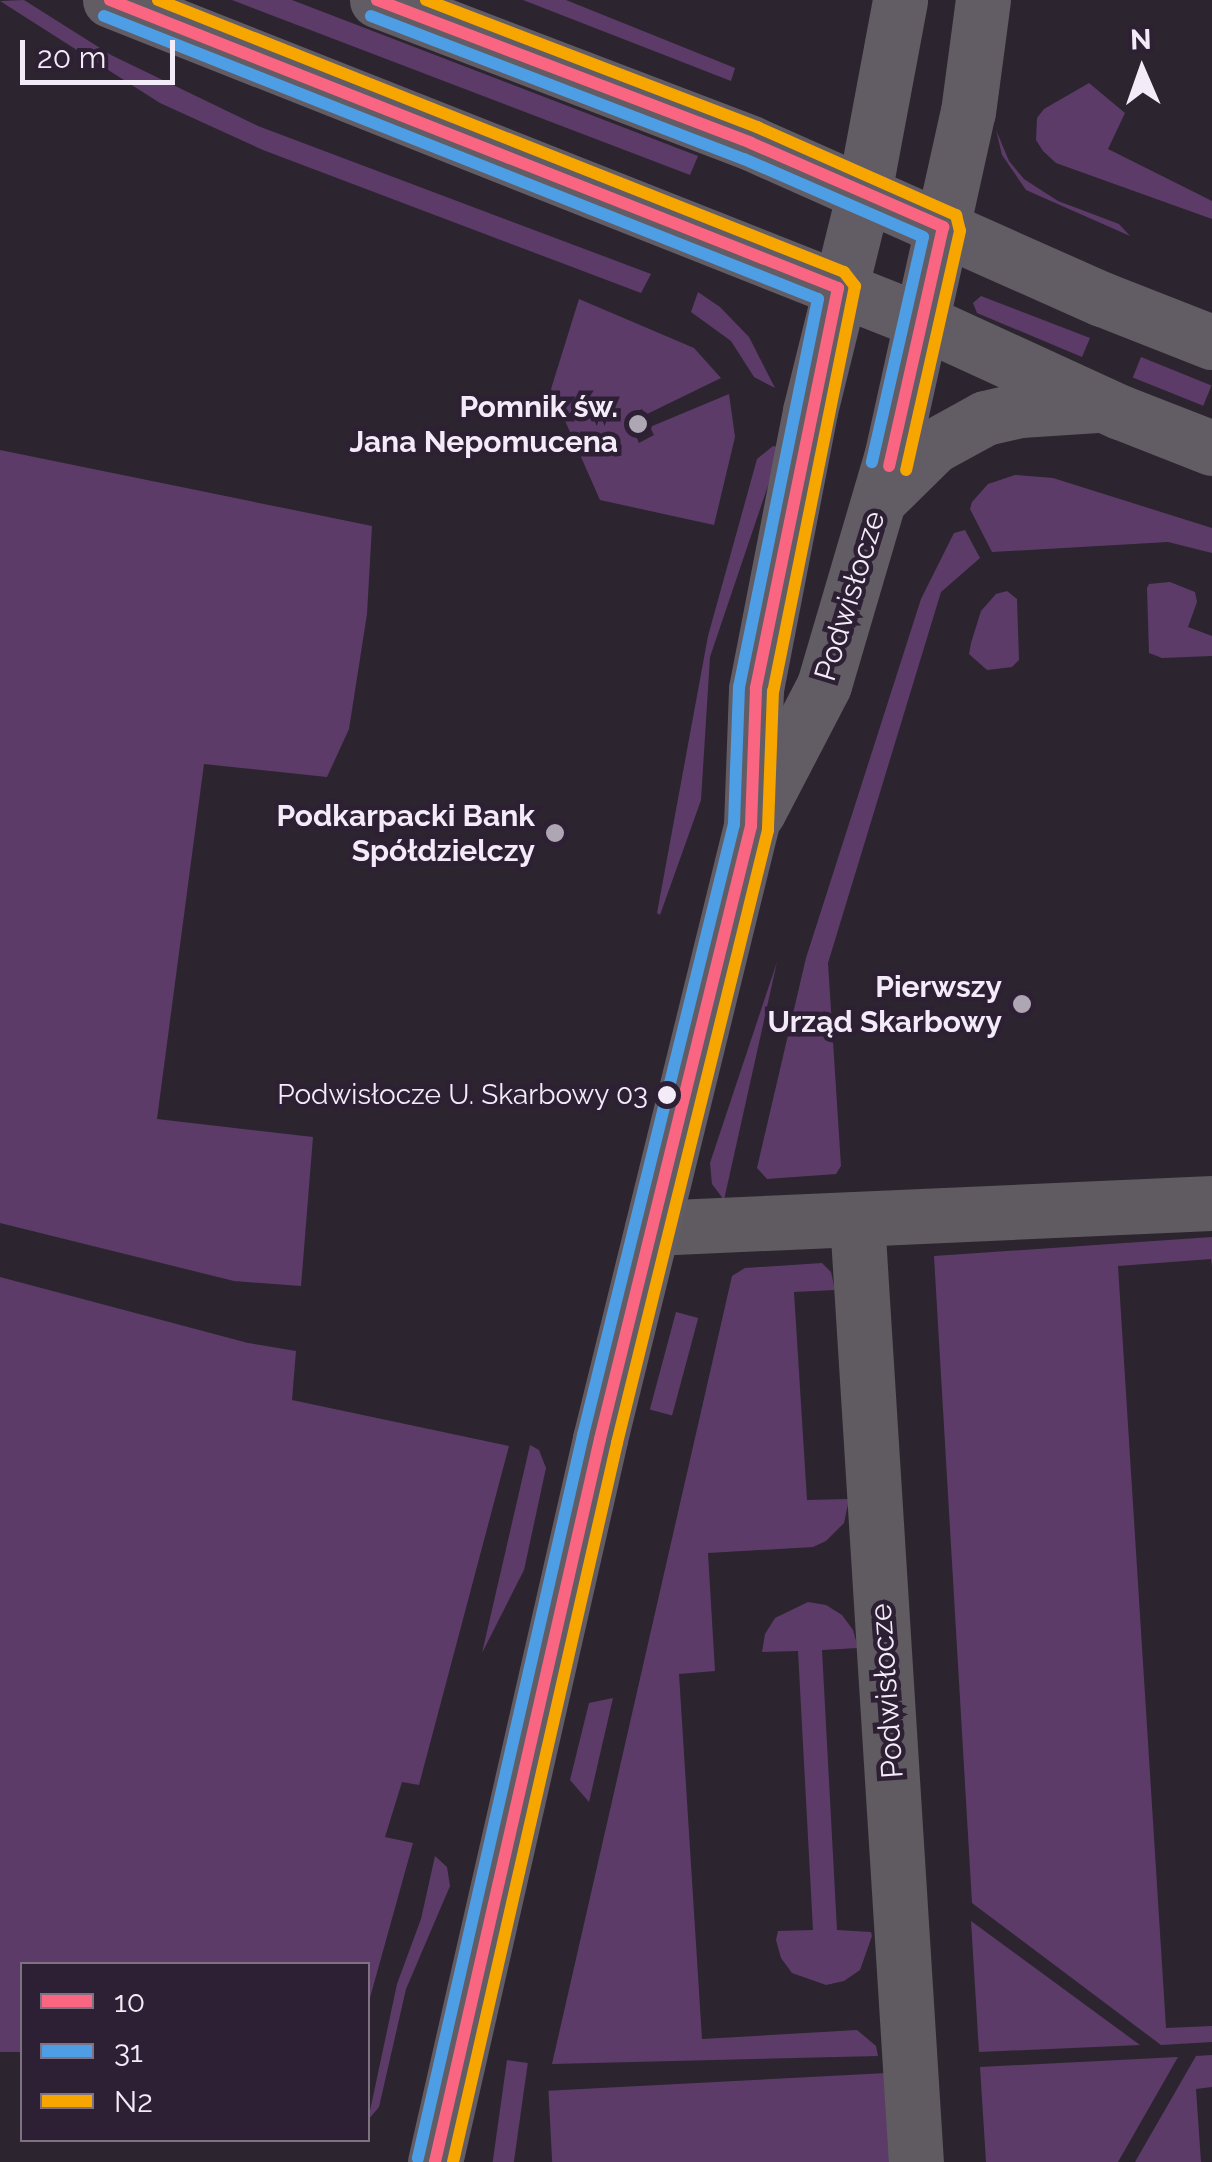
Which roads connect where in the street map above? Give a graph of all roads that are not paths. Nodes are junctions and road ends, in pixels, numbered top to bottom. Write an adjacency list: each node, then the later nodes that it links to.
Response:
1 (110, 0): 7 (street)
2 (377, 0): 5 (street)
3 (900, 0): 5 (street, Podwisłocze)
4 (983, 0): 6 (street, Podwisłocze)
5 (864, 194): 6 (street); 7 (street, Podwisłocze)
6 (943, 227): 8 (street, Podwisłocze); 9 (street)
7 (838, 288): 8 (street); 13 (street, Podwisłocze)
8 (921, 321): 10 (street); 12 (street, Podwisłocze)
9 (1212, 342)
10 (1104, 405): 11 (street); 12 (street)
11 (1212, 448)
12 (880, 499): 13 (street, Podwisłocze)
13 (751, 826): 16 (street, Podwisłocze)
14 (1212, 1202): 15 (street)
15 (857, 1220): 16 (street); 18 (street, Podwisłocze)
16 (652, 1228): 17 (street, Podwisłocze)
17 (436, 2162)
18 (916, 2162)

